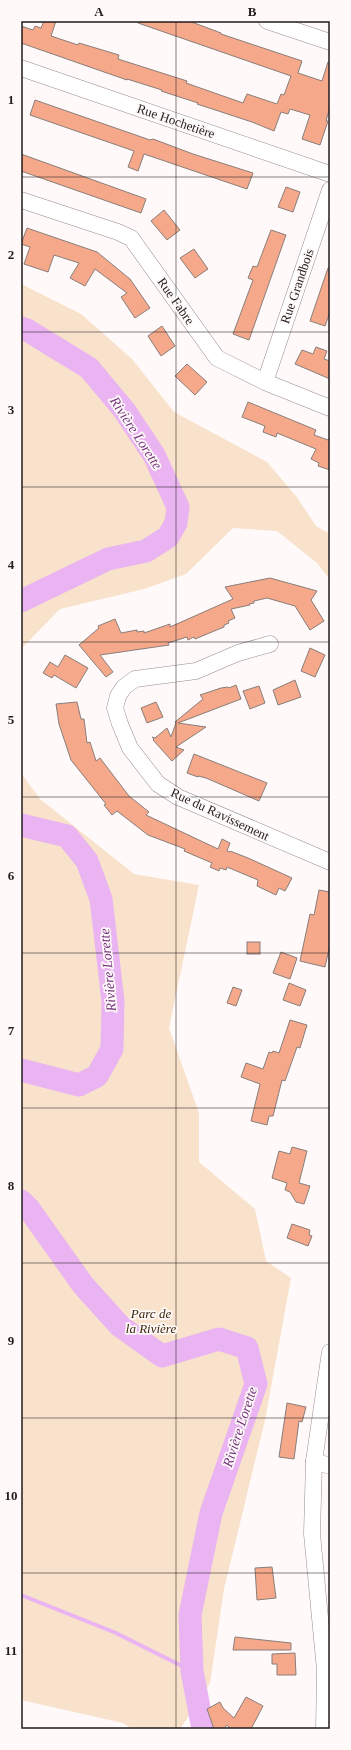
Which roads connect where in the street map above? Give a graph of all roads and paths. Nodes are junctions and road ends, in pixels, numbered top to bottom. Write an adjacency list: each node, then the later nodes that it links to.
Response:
1 (267, 21): 2 (street)
2 (330, 42)
3 (21, 68): 4 (street, Rue Hochetière)
4 (330, 174)
5 (330, 190): 7 (street, Rue Grandbois)
6 (21, 200): 7 (street, Rue Fabre)
7 (265, 382): 8 (street, Rue Fabre)
8 (330, 408)
9 (270, 644): 10 (street, Rue du Ravissement)
10 (330, 862)
11 (330, 1352): 12 (street)
12 (314, 1461): 13 (street); 14 (street)
13 (330, 1466)
14 (324, 1729)

